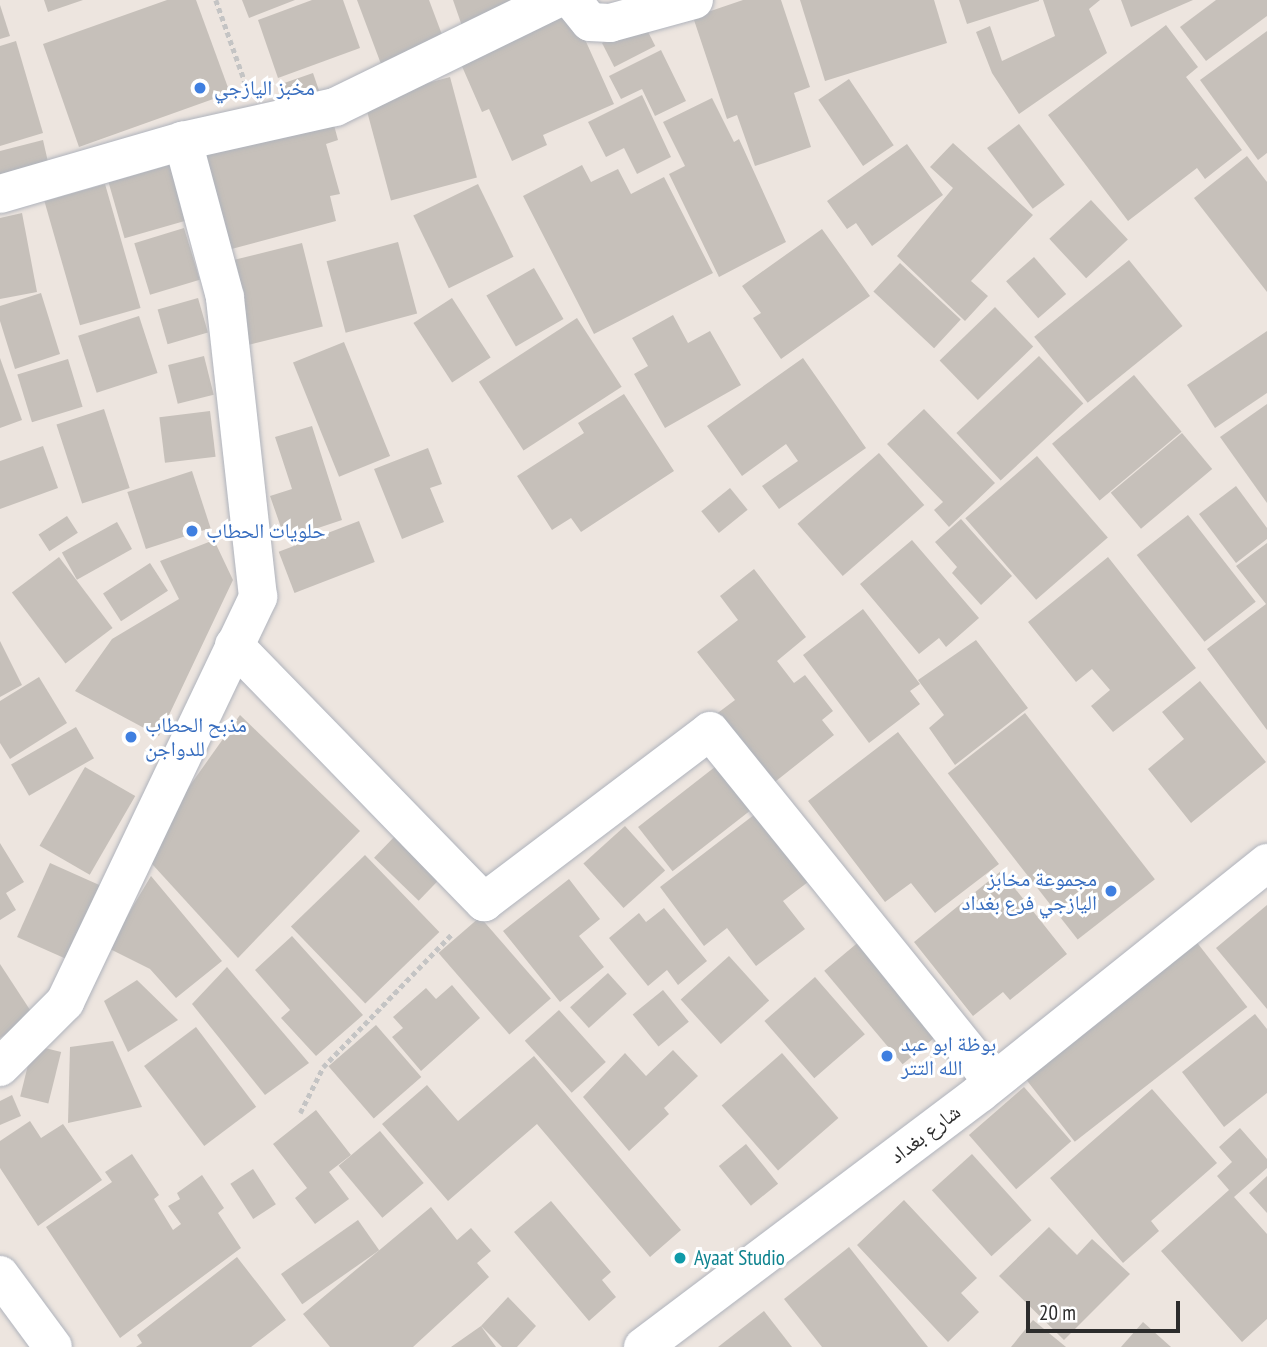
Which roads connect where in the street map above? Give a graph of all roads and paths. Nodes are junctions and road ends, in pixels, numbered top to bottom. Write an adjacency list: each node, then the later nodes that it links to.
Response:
1 (215, 0): 5 (path)
2 (554, 0): 5 (street)
3 (572, 0): 4 (street)
4 (694, 0)
5 (260, 123): 6 (street)
6 (183, 141): 7 (street); 8 (street)
7 (0, 194)
8 (234, 645): 10 (street); 11 (street)
9 (1267, 863): 12 (street, شارع بغداد)
10 (484, 902): 12 (street); 13 (path)
11 (0, 1067)
12 (992, 1081): 16 (street, شارع بغداد)
13 (300, 1113)
14 (0, 1275): 15 (street)
15 (53, 1347)
16 (643, 1347)

